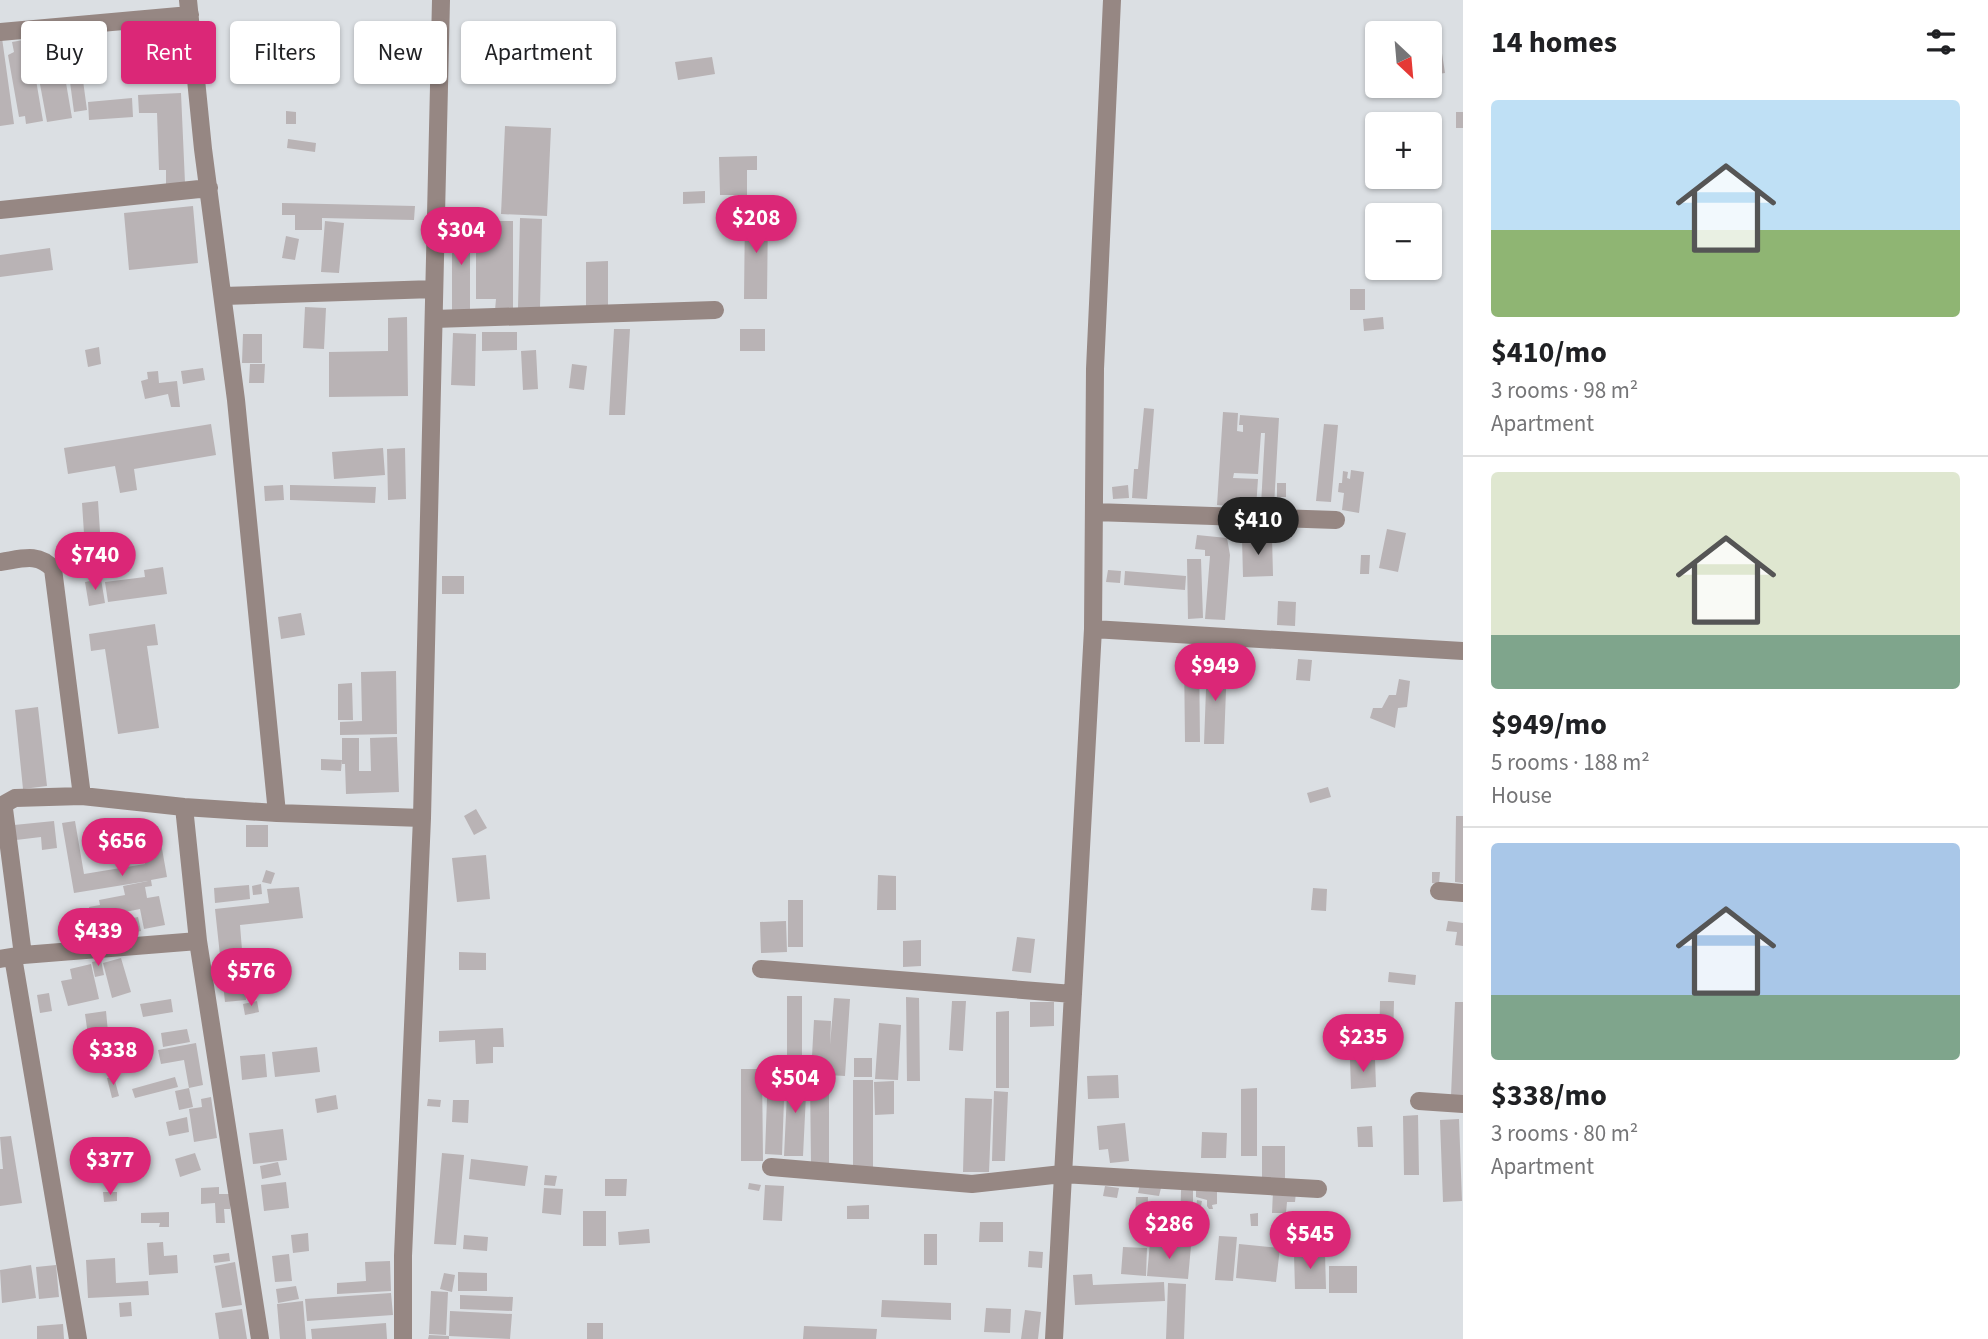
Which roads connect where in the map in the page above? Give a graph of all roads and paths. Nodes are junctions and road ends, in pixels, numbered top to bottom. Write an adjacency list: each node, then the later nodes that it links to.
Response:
1 (441, 0): 7 (street)
2 (1112, 0): 11 (street)
3 (189, 8): 4 (street); 5 (street)
4 (0, 32)
5 (209, 188): 6 (street); 8 (street)
6 (0, 210)
7 (434, 289): 8 (street); 10 (street)
8 (223, 296): 18 (street)
9 (715, 310): 10 (street)
10 (433, 319): 19 (street)
11 (1094, 512): 12 (street); 14 (street)
12 (1336, 520)
13 (0, 562): 16 (street)
14 (1093, 629): 15 (street); 25 (street)
15 (1463, 651)
16 (82, 796): 17 (street); 23 (street)
17 (184, 807): 18 (street); 22 (street)
18 (277, 813): 19 (street)
19 (422, 818): 33 (street)
20 (1439, 891): 21 (street)
21 (1463, 893)
22 (198, 941): 23 (street); 32 (street)
23 (12, 957): 31 (street)
24 (761, 969): 25 (street)
25 (1073, 995): 29 (street)
26 (1419, 1101): 27 (street)
27 (1463, 1104)
28 (771, 1167): 29 (street)
29 (1062, 1174): 30 (street); 34 (street)
30 (1318, 1189)
31 (78, 1339)
32 (260, 1339)
33 (403, 1339)
34 (1054, 1339)

